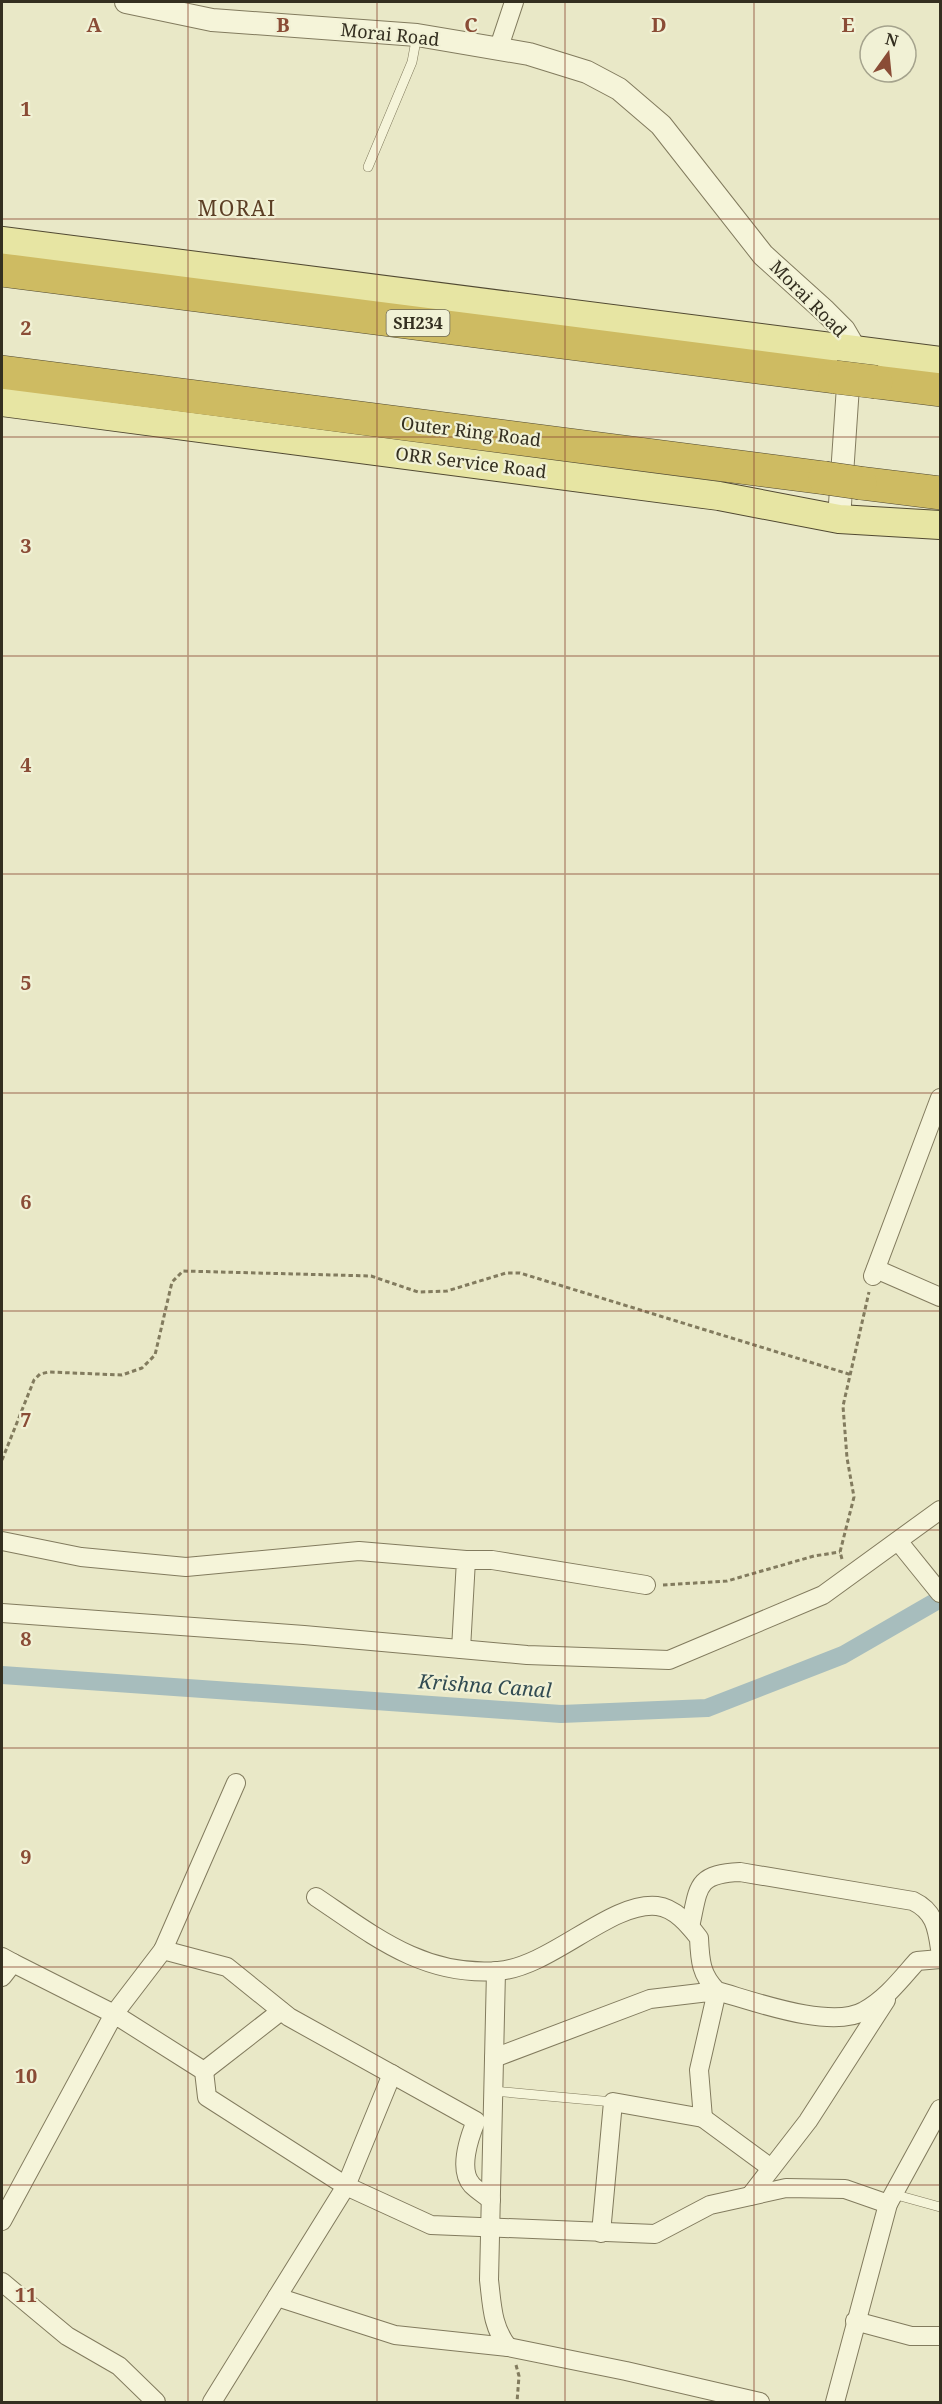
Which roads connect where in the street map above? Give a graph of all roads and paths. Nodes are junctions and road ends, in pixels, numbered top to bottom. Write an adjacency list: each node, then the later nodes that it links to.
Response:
1 (126, 2): 3 (street, Morai Road)
2 (514, 2): 4 (street)
3 (417, 35): 4 (street, Morai Road); 5 (lane)
4 (498, 50): 8 (street, Morai Road)
5 (369, 167)
6 (2, 241): 8 (main road)
7 (2, 270): 11 (highway, SH234, bridge)
8 (852, 350): 9 (main road); 14 (street)
9 (940, 361)
10 (2, 372): 13 (highway, Outer Ring Road, bridge)
11 (940, 390)
12 (2, 402): 14 (main road, ORR Service Road)
13 (940, 493)
14 (839, 519): 15 (main road, ORR Service Road)
15 (940, 525)
16 (940, 1098): 17 (street)
17 (935, 1131): 18 (street)
18 (874, 1272): 19 (street); 20 (path)
19 (940, 1297)
20 (852, 1375): 21 (path); 25 (path)
21 (2, 1460)
22 (940, 1510): 24 (street)
23 (2, 1541): 26 (street)
24 (898, 1541): 27 (street); 29 (street)
25 (840, 1552): 27 (path); 28 (path)
26 (466, 1560): 28 (street); 31 (street)
27 (847, 1578): 31 (street)
28 (646, 1585)
29 (937, 1587)
30 (2, 1613): 31 (street)
31 (461, 1648)
32 (236, 1783): 36 (street)
33 (316, 1898): 39 (street)
34 (690, 1927): 35 (street); 39 (street); 41 (street)
35 (940, 1949)
36 (163, 1950): 42 (street); 43 (street)
37 (940, 1959): 40 (street)
38 (6, 1966): 43 (street)
39 (496, 1971): 44 (street)
40 (892, 1990): 41 (street); 51 (street)
41 (717, 1991): 44 (street); 50 (street)
42 (282, 2011): 45 (street); 46 (street)
43 (114, 2014): 45 (street); 57 (street)
44 (494, 2058): 47 (street)
45 (204, 2071): 52 (street)
46 (392, 2074): 52 (street); 55 (street)
47 (494, 2091): 48 (lane); 55 (street)
48 (613, 2102): 50 (street); 59 (street)
49 (940, 2109): 54 (street)
50 (703, 2118): 51 (street)
51 (771, 2168): 53 (street)
52 (346, 2186): 58 (street); 61 (street)
53 (750, 2196): 54 (street); 59 (street)
54 (891, 2199): 56 (lane); 62 (street)
55 (491, 2200): 58 (street)
56 (940, 2207)
57 (2, 2221)
58 (491, 2226): 59 (street); 64 (street)
59 (601, 2233)
60 (2, 2282): 65 (street)
61 (277, 2297): 64 (street); 66 (street)
62 (855, 2321): 63 (street); 69 (street)
63 (940, 2336)
64 (508, 2347): 67 (path); 68 (street)
65 (156, 2403)
66 (212, 2403)
67 (517, 2403)
68 (760, 2403)
69 (835, 2403)

